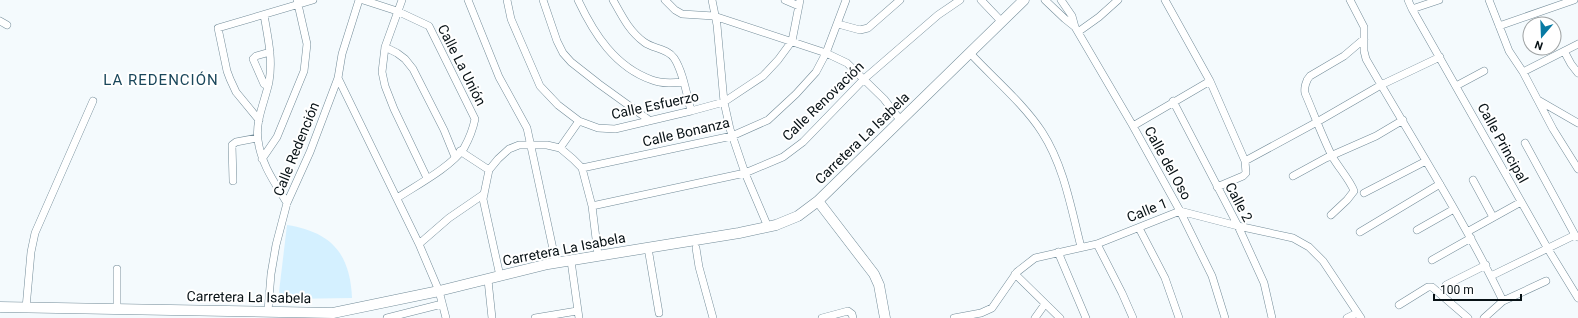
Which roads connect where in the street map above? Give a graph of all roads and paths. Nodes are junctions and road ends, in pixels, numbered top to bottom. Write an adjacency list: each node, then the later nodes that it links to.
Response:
1 (313, 0): 27 (street)
2 (359, 0): 50 (street, Calle Redención)
3 (363, 0): 31 (street, Calle La Unión)
4 (402, 0): 31 (street)
5 (468, 0): 73 (street)
6 (507, 0): 65 (street, Calle Esfuerzo)
7 (543, 0): 63 (street)
8 (578, 0): 53 (street)
9 (613, 0): 53 (street)
10 (665, 0): 33 (street)
11 (712, 0): 33 (street)
12 (785, 0): 28 (street)
13 (846, 0): 35 (street, Calle Bonanza)
14 (900, 0): 29 (street)
15 (960, 0): 51 (street, Calle Renovación)
16 (981, 0): 34 (street)
17 (1045, 0): 37 (street, Calle del Oso)
18 (1061, 0): 37 (street, Calle del Oso)
19 (1118, 0): 37 (street)
20 (1166, 0): 52 (street)
21 (1350, 0): 38 (street)
22 (1408, 0): 30 (street, Calle Principal)
23 (1439, 0): 30 (street)
24 (1489, 0): 36 (street)
25 (1574, 0): 36 (street)
26 (1021, 1): 34 (main road, Carretera La Isabela)
27 (298, 2): 32 (street); 77 (street)
28 (800, 3): 39 (street, Calle Esfuerzo)
29 (893, 3): 35 (street)
30 (1412, 9): 46 (street, Calle Principal)
31 (397, 11): 41 (street); 75 (street, Calle La Unión)
32 (264, 15): 43 (street); 62 (street)
33 (714, 16): 39 (street); 60 (street)
34 (1001, 21): 45 (main road, Carretera La Isabela)
35 (838, 24): 44 (street, Calle Bonanza)
36 (1498, 26): 48 (street)
37 (1077, 29): 69 (street, Calle del Oso)
38 (1364, 39): 54 (street); 67 (street)
39 (792, 41): 44 (street); 60 (street, Calle Esfuerzo)
40 (1578, 44): 42 (street)
41 (385, 47): 75 (street); 85 (street)
42 (1564, 51): 48 (street); 49 (street)
43 (270, 52): 55 (street); 55 (street)
44 (826, 53): 51 (street); 70 (street, Calle Bonanza)
45 (970, 53): 66 (main road, Carretera La Isabela); 110 (street)
46 (1440, 57): 54 (street); 56 (street, Calle Principal)
47 (1484, 71): 56 (street)
48 (1523, 72): 57 (street)
49 (1578, 72)
50 (338, 78): 92 (street); 95 (street, Calle Redención)
51 (864, 79): 66 (street); 83 (street, Calle Renovación)
52 (1210, 81): 59 (street); 78 (street)
53 (683, 82): 61 (street)
54 (1381, 85): 64 (street); 67 (street)
55 (268, 86): 62 (street)
56 (1456, 86): 94 (street, Calle Principal)
57 (1538, 100): 68 (street); 81 (street)
58 (93, 101): 134 (street)
59 (1173, 101): 69 (street); 89 (street, Calle 2)
60 (724, 102): 61 (street, Calle Esfuerzo); 70 (street)
61 (691, 111): 63 (street, Calle Esfuerzo)
62 (259, 120): 71 (street)
63 (649, 120): 65 (street, Calle Esfuerzo)
64 (1403, 120): 76 (street); 79 (street)
65 (579, 121): 74 (street)
66 (901, 121): 93 (main road, Carretera La Isabela)
67 (1317, 122): 76 (street); 78 (street)
68 (1578, 123)
69 (1133, 126): 98 (street, Calle del Oso)
70 (732, 136): 80 (street, Calle Bonanza); 83 (street)
71 (257, 138): 77 (street); 87 (street)
72 (1525, 143): 107 (street)
73 (532, 145): 74 (street); 82 (street); 118 (street)
74 (560, 148): 80 (street)
75 (457, 154): 82 (street); 85 (street, Calle La Unión)
76 (1332, 155): 84 (street); 99 (street)
77 (262, 158): 95 (street)
78 (1245, 161): 89 (street)
79 (1426, 161): 88 (street); 90 (street)
80 (582, 168): 96 (street)
81 (1578, 169)
82 (489, 170): 91 (street)
83 (745, 173): 96 (street, Calle Renovación); 101 (street)
84 (1293, 176)
85 (427, 178): 92 (street, Calle La Unión)
86 (1473, 180): 100 (street)
87 (233, 181)
88 (1440, 184): 97 (street); 105 (street)
89 (1216, 187): 102 (street, Calle 2)
90 (1364, 193)
91 (484, 194): 108 (street); 122 (street)
92 (397, 198): 108 (street)
93 (818, 201): 101 (main road, Carretera La Isabela); 153 (main road)
94 (1521, 202): 100 (street); 113 (street, Calle Principal)
95 (288, 203): 138 (street, Calle Redención)
96 (592, 206): 115 (street)
97 (1454, 209): 104 (street); 106 (street)
98 (1180, 211): 102 (street, Calle 1); 103 (street, Calle 1); 160 (street, Calle del Oso)
99 (1331, 215)
100 (1493, 218): 106 (street)
101 (768, 226): 111 (main road, Carretera La Isabela)
102 (1238, 226): 145 (street, Calle 1); 161 (street, Calle 2)
103 (1139, 228): 109 (street, Calle 1); 159 (street)
104 (1417, 230)
105 (1360, 232)
106 (1469, 235): 116 (street); 119 (street)
107 (1577, 236): 113 (street)
108 (419, 244): 127 (street)
109 (1096, 244): 110 (street, Calle 1); 158 (street)
110 (1081, 247): 114 (street, Calle 1)
111 (648, 248): 115 (main road, Carretera La Isabela); 136 (street)
112 (696, 248): 150 (street)
113 (1548, 249): 123 (street); 128 (street, Calle Principal)
114 (1058, 252): 121 (street, Calle 1); 157 (street)
115 (598, 255): 117 (main road, Carretera La Isabela)
116 (1432, 260)
117 (571, 261): 118 (main road, Carretera La Isabela); 139 (street)
118 (556, 263): 122 (main road, Carretera La Isabela)
119 (1486, 265): 123 (street); 126 (street)
120 (117, 268): 135 (street)
121 (1015, 274): 131 (street); 154 (street, Calle 1)
122 (500, 276): 124 (main road, Carretera La Isabela)
123 (1491, 276): 129 (street)
124 (488, 280): 127 (main road, Carretera La Isabela); 148 (street)
125 (1546, 281): 129 (street)
126 (1446, 285)
127 (439, 291): 130 (street); 143 (main road, Carretera La Isabela)
128 (1578, 298)
129 (1504, 301): 164 (street)
130 (442, 304): 144 (street); 147 (street)
131 (1045, 304): 155 (street); 156 (street)
132 (1399, 305): 163 (street)
133 (0, 307): 134 (main road, Carretera La Isabela)
134 (26, 308): 135 (main road, Carretera La Isabela)
135 (117, 309): 137 (main road, Carretera La Isabela)
136 (659, 313)
137 (206, 314): 140 (main road, Carretera La Isabela)
138 (261, 314): 140 (main road, Carretera La Isabela); 141 (main road, Carretera La Isabela)
139 (578, 314): 149 (street)
140 (233, 315)
141 (283, 315): 142 (main road, Carretera La Isabela)
142 (310, 315): 143 (main road, Carretera La Isabela)
143 (334, 315)
144 (418, 315): 146 (street)
145 (1359, 316): 162 (street)
146 (391, 318)
147 (446, 318)
148 (492, 318)
149 (535, 318)
150 (713, 318)
151 (822, 318): 152 (street)
152 (853, 318)
153 (885, 318)
154 (954, 318)
155 (1035, 318)
156 (1060, 318)
157 (1086, 318)
158 (1133, 318)
159 (1180, 318)
160 (1225, 318)
161 (1272, 318)
162 (1347, 318)
163 (1468, 318)
164 (1484, 318)

